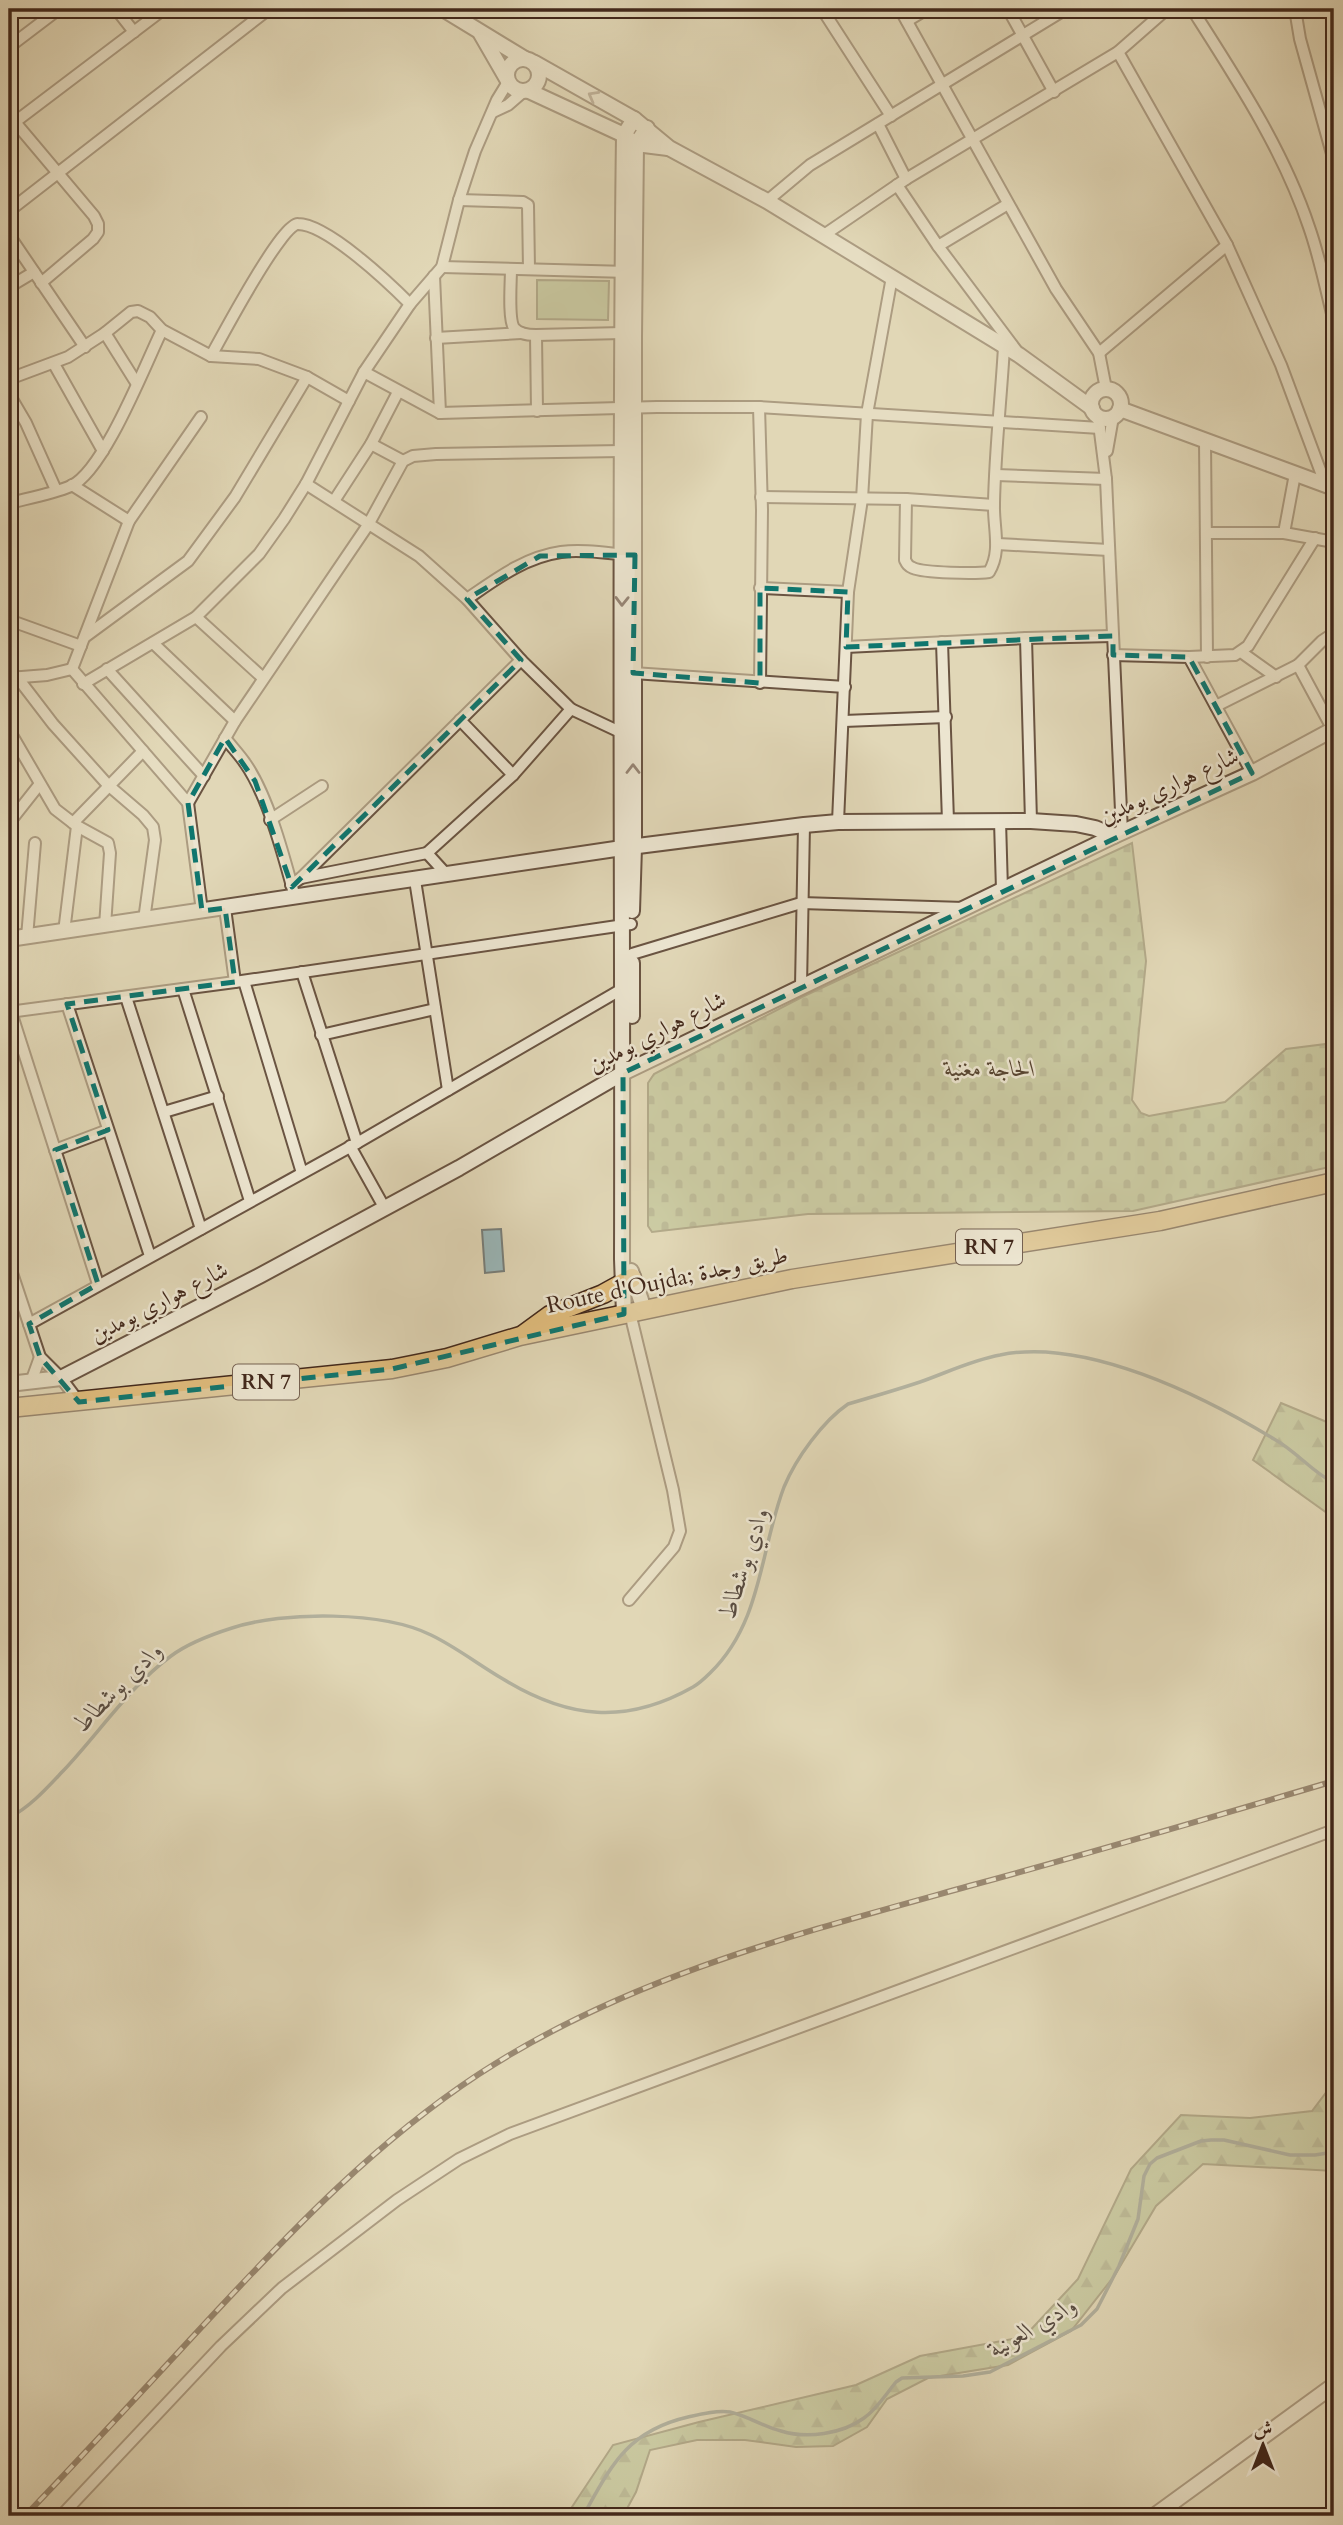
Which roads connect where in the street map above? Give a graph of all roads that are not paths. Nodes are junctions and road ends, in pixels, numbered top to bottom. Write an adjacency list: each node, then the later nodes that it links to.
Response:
1 (59, 9): 19 (street)
2 (116, 9): 17 (street)
3 (164, 9): 17 (street)
4 (269, 9): 37 (street)
5 (443, 9): 14 (street)
6 (822, 9): 27 (street)
7 (900, 9): 15 (street)
8 (927, 9): 15 (street)
9 (1008, 9): 18 (street)
10 (1066, 9): 18 (street)
11 (1167, 9): 20 (street)
12 (1192, 9): 57 (street)
13 (1295, 9): 32 (street)
14 (462, 13): 16 (street)
15 (907, 21): 23 (street)
16 (479, 30): 21 (street); 22 (street)
17 (134, 33): 29 (street)
18 (1022, 34): 23 (street); 25 (street)
19 (9, 47)
20 (1118, 52): 25 (street); 45 (street)
21 (530, 61): 22 (street); 24 (street); 28 (street, one-way to 21)
22 (508, 80): 24 (street); 26 (street)
23 (941, 83): 27 (street); 33 (street)
24 (526, 91): 26 (street); 34 (street)
25 (1054, 92): 33 (street)
26 (493, 112): 39 (street)
27 (891, 116): 30 (street)
28 (634, 119): 31 (street); 34 (street)
29 (11, 121): 37 (street)
30 (878, 124): 38 (street); 40 (street)
31 (647, 128): 34 (street); 35 (street)
32 (1330, 136): 36 (street)
33 (973, 139): 38 (street); 41 (street)
34 (630, 140): 35 (street); 51 (street)
35 (669, 148): 40 (street)
36 (1334, 161)
37 (58, 173): 42 (street); 54 (street)
38 (902, 182): 44 (street); 46 (street)
39 (459, 200): 47 (street); 49 (street)
40 (767, 201): 44 (street)
41 (1008, 204): 46 (street); 66 (street)
42 (9, 211)
43 (9, 235): 50 (street)
44 (824, 235): 53 (street)
45 (1227, 245): 66 (street); 98 (street)
46 (938, 246): 67 (street)
47 (442, 267): 48 (street); 52 (street)
48 (511, 269): 49 (street); 60 (street)
49 (529, 269): 51 (street)
50 (34, 272): 54 (street); 55 (street)
51 (628, 272): 61 (street); 80 (street)
52 (434, 276): 56 (street); 63 (street)
53 (892, 277): 65 (street); 83 (street)
54 (41, 283): 64 (street)
55 (9, 287)
56 (410, 304): 68 (street); 70 (street)
57 (1334, 322)
58 (162, 330): 59 (street); 68 (street); 74 (street)
59 (105, 333): 64 (street); 74 (street)
60 (522, 333): 62 (street); 63 (street)
61 (623, 333): 62 (street); 80 (street)
62 (536, 335): 81 (street)
63 (436, 338): 82 (street)
64 (85, 346): 69 (street)
65 (1004, 347): 67 (street); 86 (street)
66 (1099, 352): 75 (street)
67 (1019, 355): 73 (street)
68 (211, 356): 71 (street)
69 (54, 364): 72 (street); 89 (street)
70 (364, 372): 76 (street); 78 (street)
71 (307, 377): 78 (street); 123 (street)
72 (9, 379)
73 (1058, 382): 75 (street); 84 (street)
74 (137, 384): 89 (street)
75 (1102, 390): 84 (street); 84 (street)
76 (398, 392): 82 (street); 88 (street)
77 (9, 394): 99 (street)
78 (349, 401): 96 (street)
79 (759, 407): 80 (street); 83 (street); 100 (street)
80 (629, 408): 81 (street); 90 (street); 114 (street)
81 (537, 411): 82 (street)
82 (440, 412)
83 (867, 414): 86 (street); 101 (street)
84 (1105, 416): 86 (street); 87 (street); 91 (street); 91 (street)
85 (201, 417): 106 (street)
86 (999, 423): 94 (street)
87 (1205, 441): 93 (street); 108 (street)
88 (372, 444): 92 (street); 103 (street)
89 (103, 451): 97 (street)
90 (623, 451): 92 (street); 114 (street)
91 (1105, 460): 95 (street)
92 (403, 461): 107 (street)
93 (1295, 474): 98 (street); 109 (street)
94 (996, 475): 95 (street); 105 (street)
95 (1106, 480): 113 (street)
96 (306, 484): 103 (street); 118 (street)
97 (72, 485): 99 (street); 106 (street)
98 (1330, 487)
99 (56, 490): 104 (street)
100 (761, 497): 101 (street); 115 (street)
101 (862, 499): 102 (street); 116 (street)
102 (906, 499): 105 (street); 112 (street)
103 (334, 501): 107 (street)
104 (9, 503)
105 (994, 505): 112 (street)
106 (129, 521): 123 (street)
107 (368, 525): 117 (street); 138 (street)
108 (1206, 533): 109 (street); 130 (street)
109 (1284, 533): 110 (street)
110 (1315, 538): 111 (street); 127 (street)
111 (1334, 542)
112 (997, 544): 113 (street)
113 (1110, 550): 121 (street)
114 (629, 555): 117 (street); 135 (street); 150 (street, one-way to 150)
115 (760, 588): 116 (street); 139 (street)
116 (848, 592): 126 (street)
117 (467, 599): 131 (street)
118 (196, 617): 125 (street); 138 (street)
119 (9, 621): 123 (street)
120 (1334, 633): 132 (street)
121 (1113, 636): 122 (street); 128 (street)
122 (1026, 638): 124 (street); 165 (street)
123 (84, 641): 133 (street)
124 (942, 642): 126 (street); 144 (street)
125 (153, 643): 134 (street); 146 (street)
126 (846, 647): 141 (street)
127 (1241, 653): 130 (street); 136 (street)
128 (1113, 655): 129 (street); 170 (street)
129 (1189, 656): 130 (street); 142 (street)
130 (1207, 657)
131 (521, 660): 143 (street); 145 (street)
132 (1298, 666): 136 (street); 149 (street)
133 (72, 669): 137 (street); 140 (street)
134 (107, 669): 140 (street); 157 (street)
135 (633, 673): 139 (street); 150 (street)
136 (1276, 677): 142 (street)
137 (13, 678): 159 (street)
138 (263, 678): 146 (street)
139 (760, 683): 141 (street)
140 (83, 684): 153 (street)
141 (845, 687): 147 (street)
142 (1216, 706): 155 (street)
143 (571, 709): 150 (street); 156 (street)
144 (946, 718): 147 (street); 163 (street)
145 (460, 720): 156 (street); 176 (street)
146 (235, 721): 151 (street)
147 (844, 721): 166 (street)
148 (9, 730): 152 (street)
149 (1333, 730): 155 (street, شارع هواري بومدين)
150 (627, 731): 172 (street)
151 (225, 738): 157 (street); 162 (street)
152 (18, 744): 154 (street); 158 (street)
153 (143, 751): 159 (street); 161 (street)
154 (9, 753)
155 (1252, 773): 170 (street, شارع هواري بومدين)
156 (513, 775): 173 (street)
157 (204, 776): 161 (street)
158 (39, 785): 167 (street); 168 (street)
159 (108, 785): 168 (street); 182 (street)
160 (323, 786): 162 (street)
161 (188, 803): 181 (street)
162 (270, 820): 176 (street)
163 (948, 821): 164 (street); 166 (street)
164 (1000, 821): 165 (street); 177 (street)
165 (1031, 821): 170 (street)
166 (838, 822): 169 (street)
167 (9, 823)
168 (75, 824): 184 (street); 185 (street)
169 (804, 825): 172 (street); 178 (street)
170 (1118, 834): 177 (street, شارع هواري بومدين)
171 (35, 843): 186 (street)
172 (628, 847): 174 (street); 183 (street)
173 (427, 853): 174 (street); 176 (street)
174 (447, 875): 175 (street)
175 (415, 880): 176 (street); 188 (street)
176 (295, 886): 179 (street)
177 (1002, 890): 180 (street, شارع هواري بومدين)
178 (802, 902): 180 (street); 189 (street); 192 (street)
179 (225, 908): 181 (street); 191 (street)
180 (967, 908): 192 (street, شارع هواري بومدين)
181 (202, 911): 182 (street)
182 (144, 920): 184 (street)
183 (627, 924): 188 (street); 189 (street); 194 (street)
184 (105, 926): 185 (street)
185 (64, 932): 186 (street)
186 (27, 937): 187 (street)
187 (9, 939)
188 (427, 953): 190 (street); 197 (street)
189 (632, 954): 200 (street)
190 (302, 972): 191 (street); 199 (street)
191 (240, 981): 193 (street); 207 (street)
192 (801, 986): 200 (street, شارع هواري بومدين)
193 (183, 989): 195 (street); 202 (street)
194 (622, 989): 200 (street); 201 (street)
195 (126, 997): 196 (street); 203 (street)
196 (68, 1003): 198 (street); 204 (street)
197 (435, 1009): 199 (street); 201 (street)
198 (10, 1012): 206 (street)
199 (320, 1035): 205 (street)
200 (627, 1072): 210 (street, شارع هواري بومدين); 214 (street)
201 (448, 1090): 205 (street)
202 (218, 1096): 203 (street); 209 (street)
203 (164, 1112): 211 (street)
204 (108, 1130): 206 (street); 212 (street)
205 (354, 1145): 207 (street); 210 (street)
206 (55, 1150): 215 (street)
207 (302, 1173): 209 (street)
208 (1334, 1182): 217 (main road, Route d'Oujda; طريق وجدة / RN 7)
209 (250, 1201): 211 (street)
210 (384, 1207): 221 (street, شارع هواري بومدين)
211 (201, 1229): 212 (street)
212 (150, 1256): 215 (street)
213 (9, 1264): 216 (street)
214 (627, 1280): 217 (street); 217 (street); 219 (main road)
215 (97, 1284): 218 (street)
216 (14, 1298): 218 (street)
217 (633, 1312): 219 (main road, Route d'Oujda; طريق وجدة / RN 7); 226 (street)
218 (29, 1324): 220 (street)
219 (520, 1336): 224 (main road, Route d'Oujda; طريق وجدة / RN 7)
220 (40, 1357): 221 (street); 222 (street)
221 (61, 1378): 222 (street, شارع هواري بومدين); 224 (street)
222 (31, 1382): 223 (street, شارع هواري بومدين)
223 (9, 1384)
224 (79, 1402): 225 (main road, Route d'Oujda; طريق وجدة / RN 7)
225 (9, 1408)
226 (629, 1600)
227 (1334, 1830): 229 (street)
228 (1334, 2385): 230 (street)
229 (61, 2516)
230 (1154, 2516)

